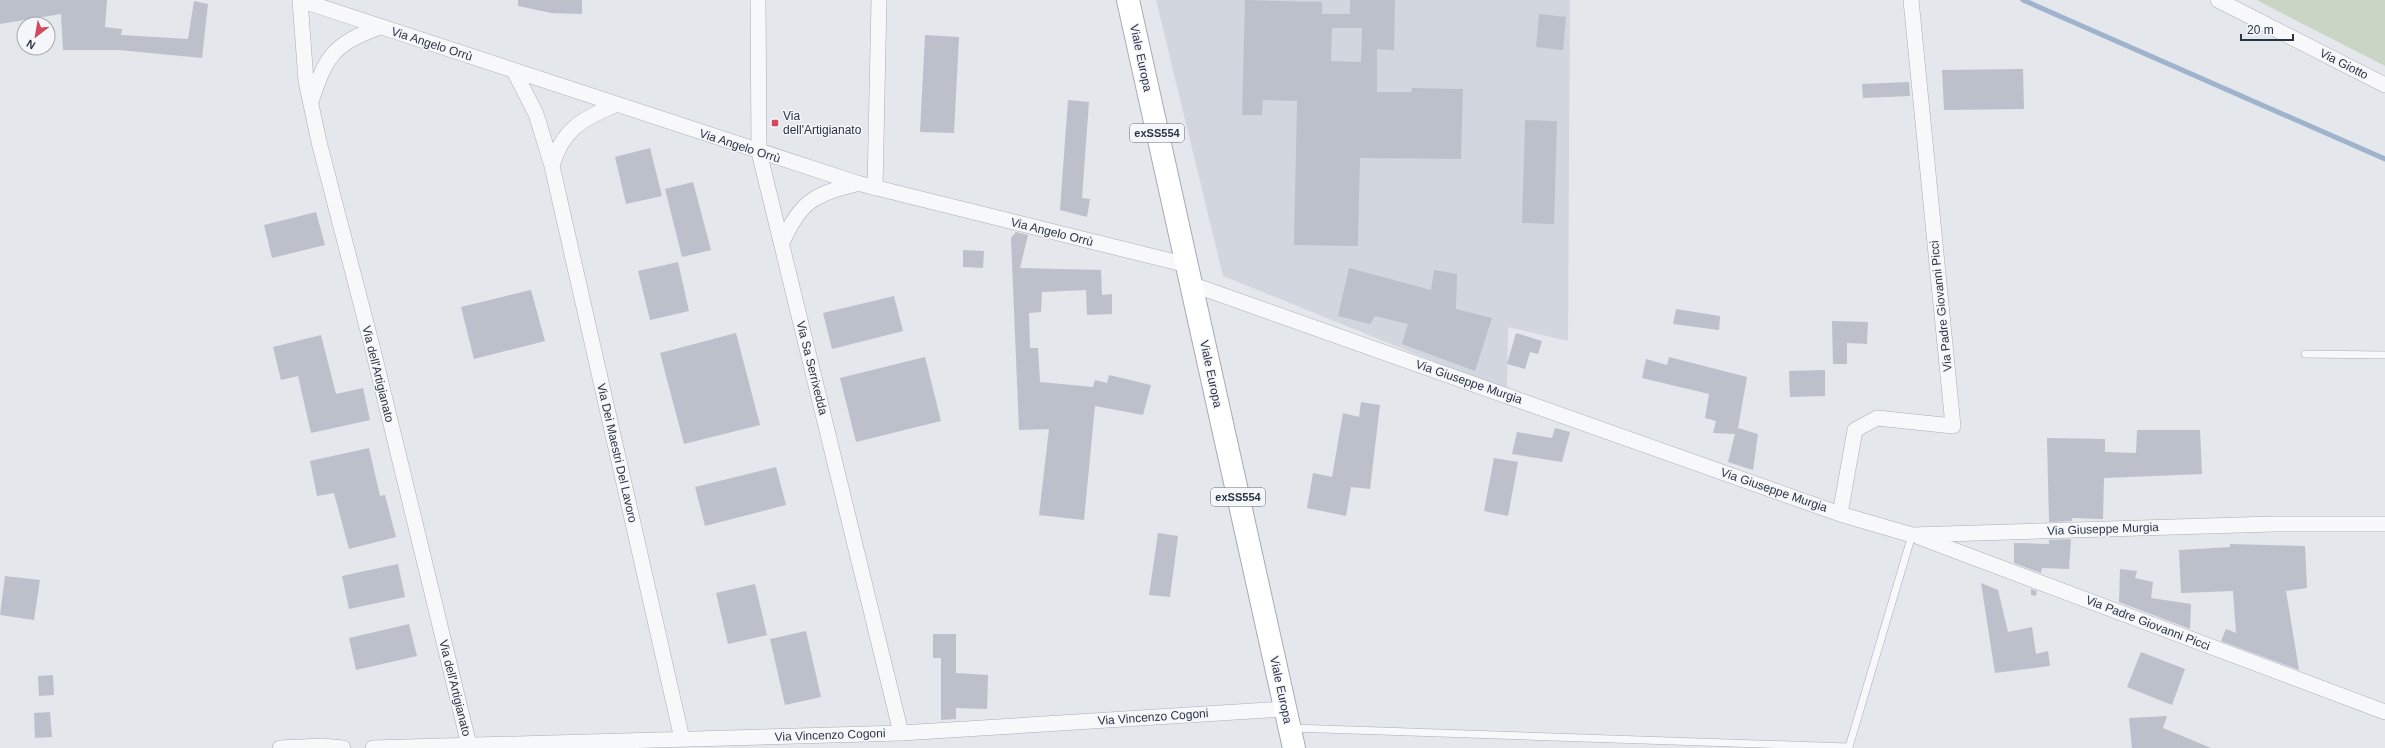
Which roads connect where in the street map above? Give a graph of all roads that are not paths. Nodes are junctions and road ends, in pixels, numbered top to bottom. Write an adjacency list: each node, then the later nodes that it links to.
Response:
1 (300, 0): 7 (street, Via Angelo Orrù); 10 (street, Via dell'Artigianato)
2 (758, 0): 12 (street, Via Sa Serrixedda)
3 (879, 0): 15 (street)
4 (1128, 0): 17 (main road, Viale Europa / exSS554)
5 (1911, 0): 20 (street, Via Padre Giovanni Picci)
6 (2218, 0): 9 (street, Via Giotto)
7 (380, 27): 8 (street, Via Angelo Orrù); 10 (street)
8 (514, 71): 11 (street, Via Angelo Orrù); 13 (street, Via Dei Maestri Del Lavoro)
9 (2385, 85)
10 (311, 103): 27 (street, Via dell'Artigianato)
11 (615, 104): 12 (street, Via Angelo Orrù); 13 (street)
12 (760, 152): 14 (street, Via Angelo Orrù); 16 (street, Via Sa Serrixedda)
13 (552, 166): 26 (street, Via Dei Maestri Del Lavoro)
14 (857, 183): 15 (street, Via Angelo Orrù); 16 (street)
15 (875, 188): 17 (street, Via Angelo Orrù)
16 (782, 243): 25 (street, Via Sa Serrixedda)
17 (1189, 275): 20 (street, Via Giuseppe Murgia); 24 (main road, Viale Europa / exSS554)
18 (2305, 354): 19 (lane)
19 (2385, 355)
20 (1840, 514): 22 (street, Via Giuseppe Murgia)
21 (2385, 524): 22 (street, Via Giuseppe Murgia)
22 (1912, 535): 23 (street, Via Padre Giovanni Picci); 24 (lane)
23 (2385, 712)
24 (1289, 728): 25 (street, Via Vincenzo Cogoni)
25 (901, 733): 26 (street, Via Vincenzo Cogoni)
26 (682, 739): 27 (street, Via Vincenzo Cogoni)
27 (469, 745): 30 (street, Via Vincenzo Cogoni)
28 (280, 748): 29 (street)
29 (344, 748)
30 (374, 748)

